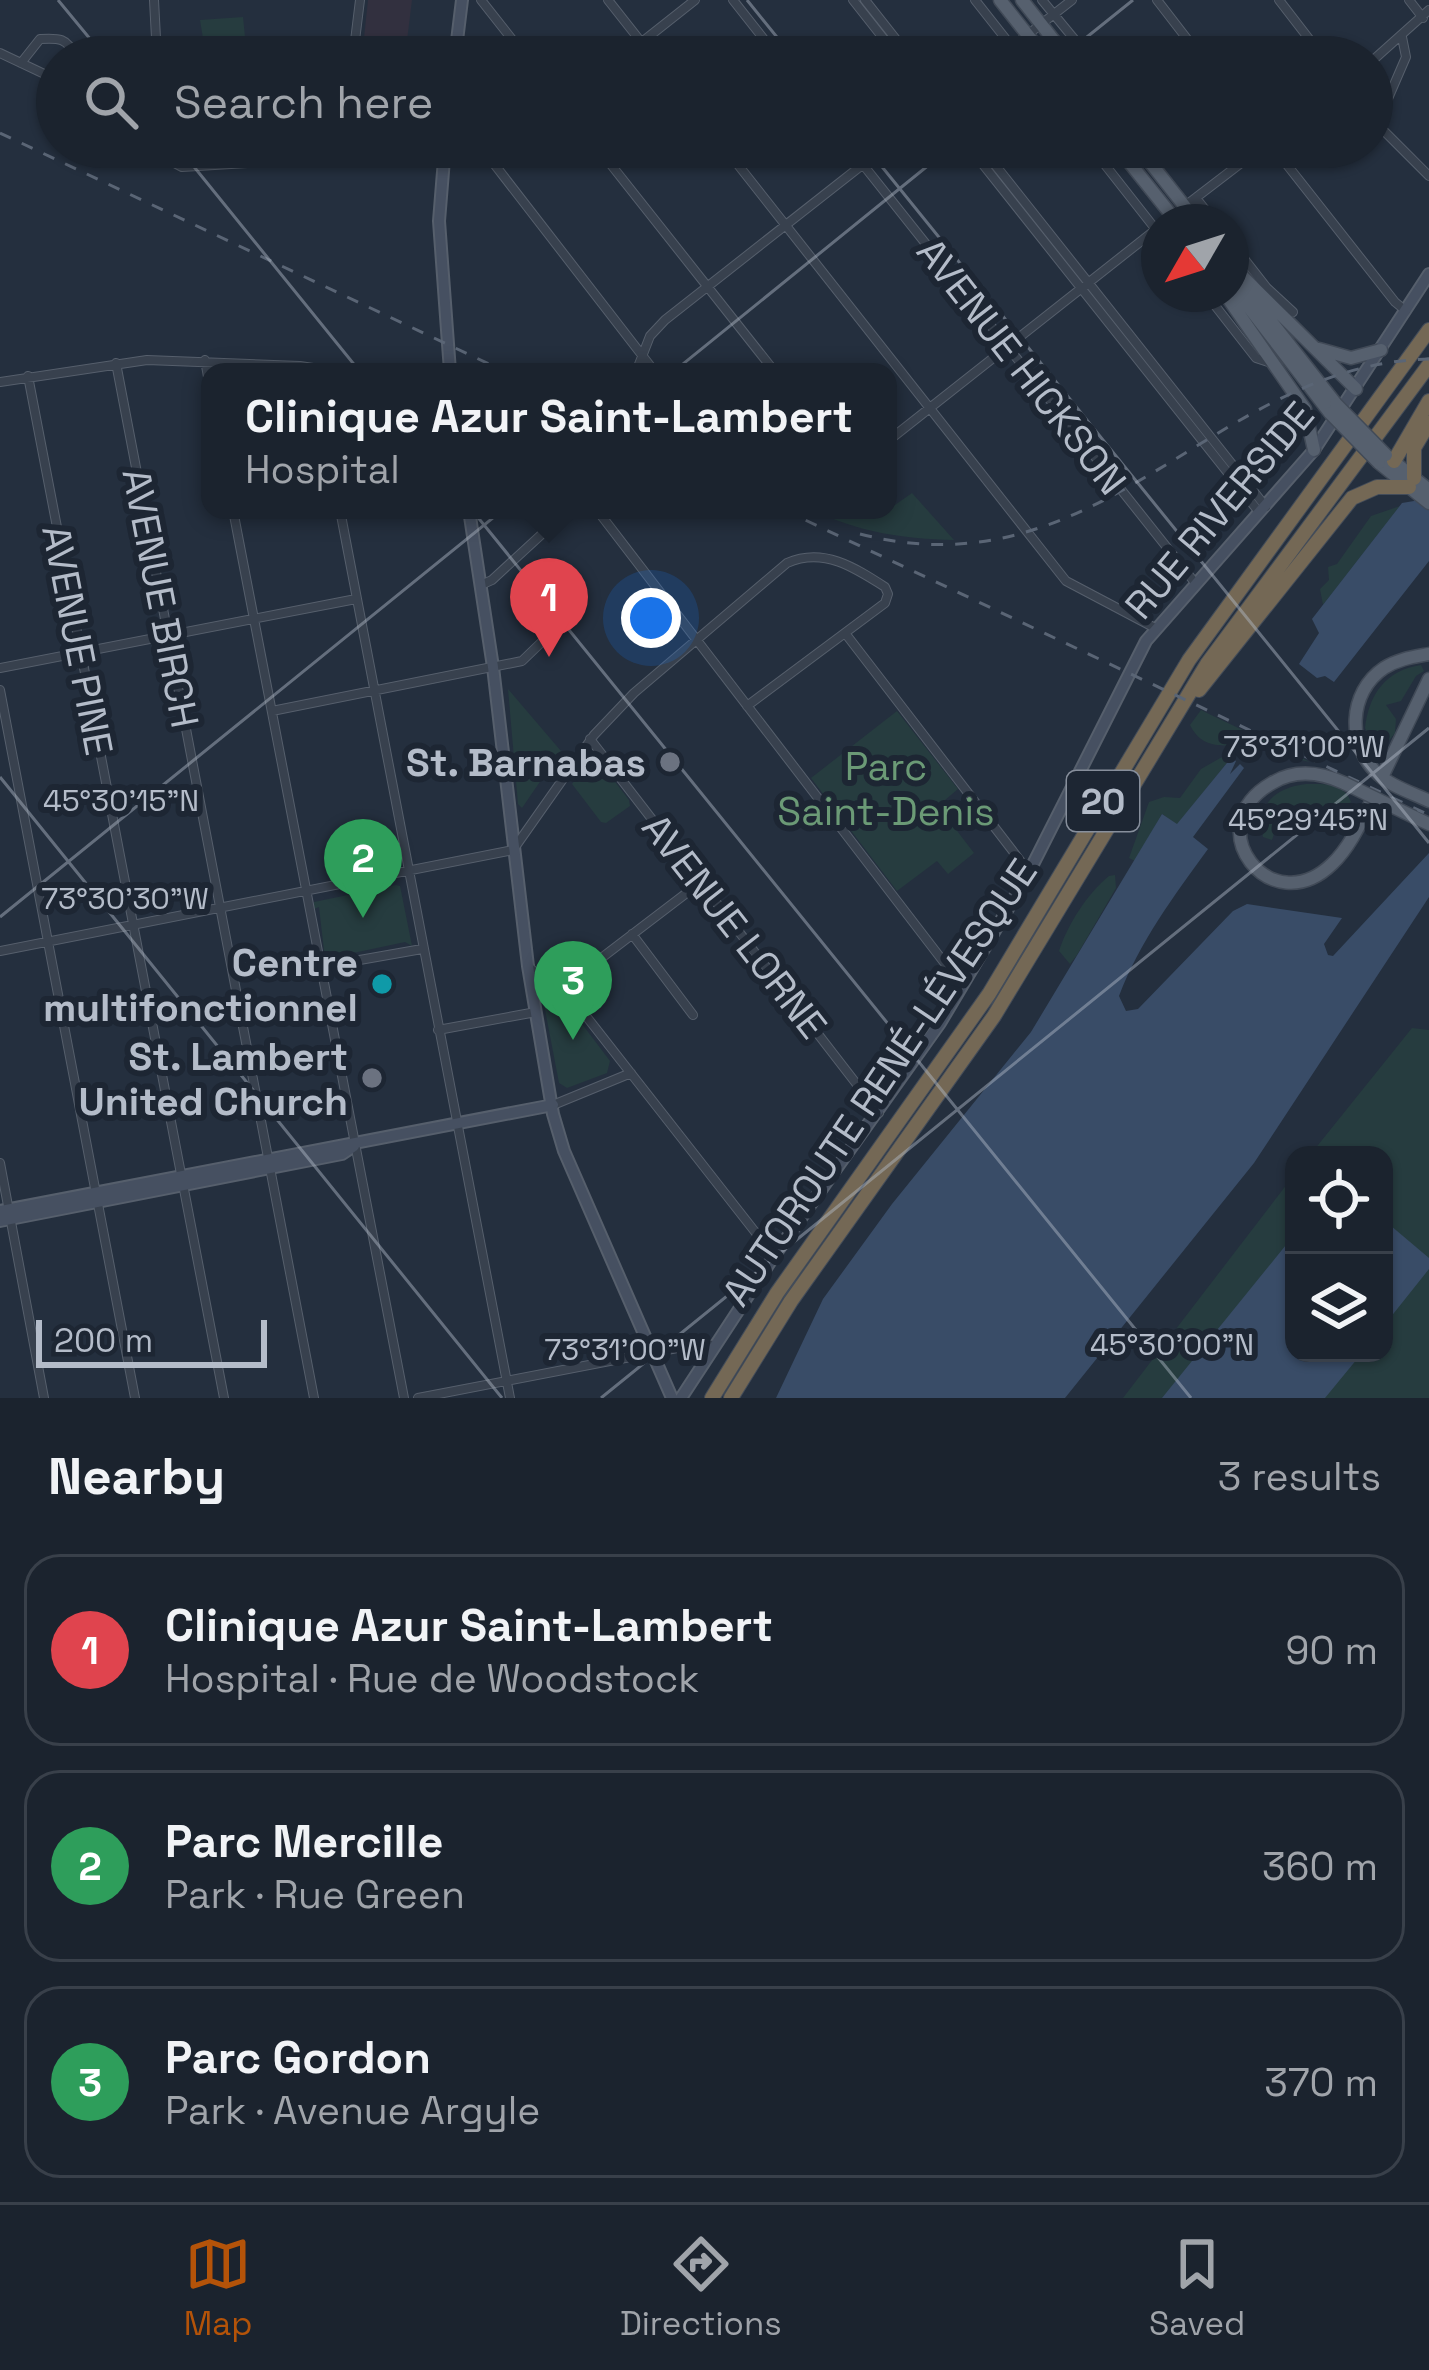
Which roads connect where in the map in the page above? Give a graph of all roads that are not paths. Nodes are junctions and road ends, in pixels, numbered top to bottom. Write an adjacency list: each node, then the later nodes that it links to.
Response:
1 (154, 0): 22 (street)
2 (360, 0): 23 (street)
3 (461, 0): 24 (street)
4 (481, 0): 25 (street)
5 (608, 0): 26 (street)
6 (694, 0): 27 (street)
7 (733, 0): 28 (street)
8 (854, 0): 29 (street)
9 (866, 0): 30 (street)
10 (975, 0): 31 (street)
11 (1000, 0): 21 (main road)
12 (1022, 0): 20 (main road)
13 (1042, 0): 18 (street)
14 (1072, 0): 18 (street)
15 (1156, 0): 35 (street)
16 (1279, 0): 36 (street)
17 (1409, 0): 19 (street)
18 (1054, 14): 20 (street); 34 (street)
19 (1426, 14): 37 (street)
20 (1041, 24): 21 (street); 33 (main road)
21 (1028, 34): 32 (street)
22 (156, 36)
23 (356, 36)
24 (457, 36)
25 (509, 36)
26 (636, 36)
27 (650, 36)
28 (761, 36)
29 (882, 36)
30 (894, 36)
31 (1003, 36)
32 (1026, 36)
33 (1050, 36)
34 (1072, 36)
35 (1185, 36)
36 (1307, 36)
37 (1402, 37): 39 (street); 43 (street)
38 (36, 44): 41 (street)
39 (1393, 44)
40 (0, 53): 41 (street)
41 (20, 63): 42 (street)
42 (36, 70)
43 (1393, 83)
44 (1393, 141): 58 (street)
45 (444, 168): 86 (street)
46 (497, 168): 81 (street)
47 (614, 168): 70 (street)
48 (741, 168): 64 (street)
49 (858, 168): 64 (street)
50 (866, 168): 78 (street, AVENUE HICKSON)
51 (986, 168): 69 (street)
52 (997, 168): 69 (street)
53 (1111, 168): 61 (street)
54 (1134, 168): 59 (main road)
55 (1158, 168): 60 (main road)
56 (1235, 168): 60 (street)
57 (1290, 168): 73 (street)
58 (1429, 176)
59 (1152, 191): 60 (main road); 62 (main road)
60 (1191, 202): 63 (street)
61 (1146, 204)
62 (1157, 204)
63 (1193, 204)
64 (786, 225): 70 (street); 90 (street)
65 (1141, 244): 69 (street)
66 (1249, 265): 76 (street)
67 (1429, 274): 73 (street, RUE RIVERSIDE)
68 (1249, 284): 79 (main road)
69 (1084, 286): 78 (street); 105 (street)
70 (707, 287): 81 (street); 89 (street)
71 (1249, 292): 99 (main road)
72 (1249, 309): 99 (main road)
73 (1406, 311): 80 (street, RUE RIVERSIDE)
74 (1220, 312): 91 (street)
75 (1242, 312): 91 (main road)
76 (1293, 312)
77 (1429, 330): 179 (highway, AUTOROUTE RENÉ-LÉVESQUE / 20)
78 (1007, 347): 98 (street); 111 (street, AVENUE HICKSON)
79 (1314, 347): 80 (main road); 96 (main road)
80 (1381, 350): 96 (street, RUE RIVERSIDE)
81 (641, 355): 87 (street); 88 (street)
82 (205, 360): 83 (street); 84 (street); 85 (street)
83 (116, 363): 94 (street); 118 (street, AVENUE BIRCH)
84 (206, 363)
85 (238, 363)
86 (449, 363)
87 (639, 363)
88 (648, 363)
89 (768, 363)
90 (893, 363)
91 (1275, 365): 102 (main road)
92 (1429, 365): 129 (highway, AUTOROUTE RENÉ-LÉVESQUE / 20)
93 (897, 368): 98 (street)
94 (28, 376): 95 (street); 120 (street, AVENUE PINE)
95 (0, 382)
96 (1356, 389): 102 (street, RUE RIVERSIDE)
97 (1429, 401): 103 (highway)
98 (929, 409): 101 (street); 116 (street)
99 (1333, 409): 103 (main road, bridge)
100 (1429, 423): 104 (highway)
101 (897, 435)
102 (1313, 450): 105 (street, RUE RIVERSIDE)
103 (1386, 460): 104 (main road)
104 (1420, 490): 129 (highway)
105 (1263, 510): 111 (street, RUE RIVERSIDE)
106 (235, 519): 115 (street)
107 (342, 519): 113 (street)
108 (470, 519): 112 (street)
109 (558, 519): 112 (street)
110 (604, 519): 119 (street)
111 (1196, 584): 116 (street, RUE RIVERSIDE)
112 (479, 586): 122 (street)
113 (356, 599): 115 (street); 126 (street)
114 (578, 607): 122 (street)
115 (254, 619): 118 (street); 128 (street)
116 (1156, 628): 138 (street, RUE RIVERSIDE)
117 (845, 633): 119 (street); 127 (street); 138 (street)
118 (168, 636): 120 (street); 142 (street, AVENUE BIRCH)
119 (696, 640): 127 (street); 130 (street)
120 (81, 652): 123 (street); 143 (street, AVENUE PINE)
121 (1429, 654): 133 (main road)
122 (494, 667): 126 (street); 134 (street)
123 (0, 668)
124 (1429, 679): 131 (main road)
125 (0, 691): 145 (street)
126 (373, 691): 128 (street); 139 (street)
127 (747, 706): 150 (street)
128 (272, 711): 141 (street)
129 (1168, 725): 169 (highway, AUTOROUTE RENÉ-LÉVESQUE / 20)
130 (590, 739): 135 (street); 140 (street, AVENUE LORNE)
131 (1384, 773)
132 (1372, 800): 136 (main road, bridge)
133 (1426, 800)
134 (509, 812): 135 (street); 137 (street)
135 (535, 818): 137 (street)
136 (1429, 824)
137 (513, 850): 139 (street); 148 (street)
138 (1031, 869): 150 (street, RUE RIVERSIDE)
139 (407, 871): 141 (street); 146 (street)
140 (701, 882): 144 (street); 157 (street, AVENUE LORNE)
141 (305, 891): 142 (street); 149 (street)
142 (220, 908): 143 (street); 161 (street, AVENUE BIRCH)
143 (133, 925): 145 (street); 162 (street, AVENUE PINE)
144 (632, 934): 151 (street); 153 (street)
145 (47, 942): 147 (street); 163 (street)
146 (422, 949): 149 (street); 154 (street)
147 (0, 950)
148 (528, 966): 151 (street); 152 (street)
149 (320, 967): 159 (street)
150 (964, 984): 157 (street, RUE RIVERSIDE)
151 (562, 994): 155 (street)
152 (536, 1012): 154 (street); 156 (street)
153 (693, 1016)
154 (437, 1030): 158 (street)
155 (631, 1073): 156 (street); 165 (street)
156 (553, 1106): 158 (street); 167 (street)
157 (879, 1113): 165 (street, RUE RIVERSIDE)
158 (456, 1127): 159 (street); 168 (street)
159 (354, 1146): 161 (street); 174 (street)
160 (0, 1163): 164 (street)
161 (268, 1163): 162 (street); 173 (street, AVENUE BIRCH)
162 (182, 1180): 163 (street); 172 (street, AVENUE PINE)
163 (96, 1197): 164 (street); 171 (street)
164 (5, 1215): 170 (street)
165 (774, 1256): 166 (street, RUE RIVERSIDE)
166 (716, 1345): 167 (street); 178 (street, RUE RIVERSIDE)
167 (652, 1353): 168 (street); 177 (street)
168 (506, 1381): 175 (street); 176 (street)
169 (733, 1396)
170 (44, 1398)
171 (135, 1398)
172 (224, 1398)
173 (314, 1398)
174 (404, 1398)
175 (418, 1398)
176 (510, 1398)
177 (672, 1398)
178 (681, 1398)
179 (709, 1398)

